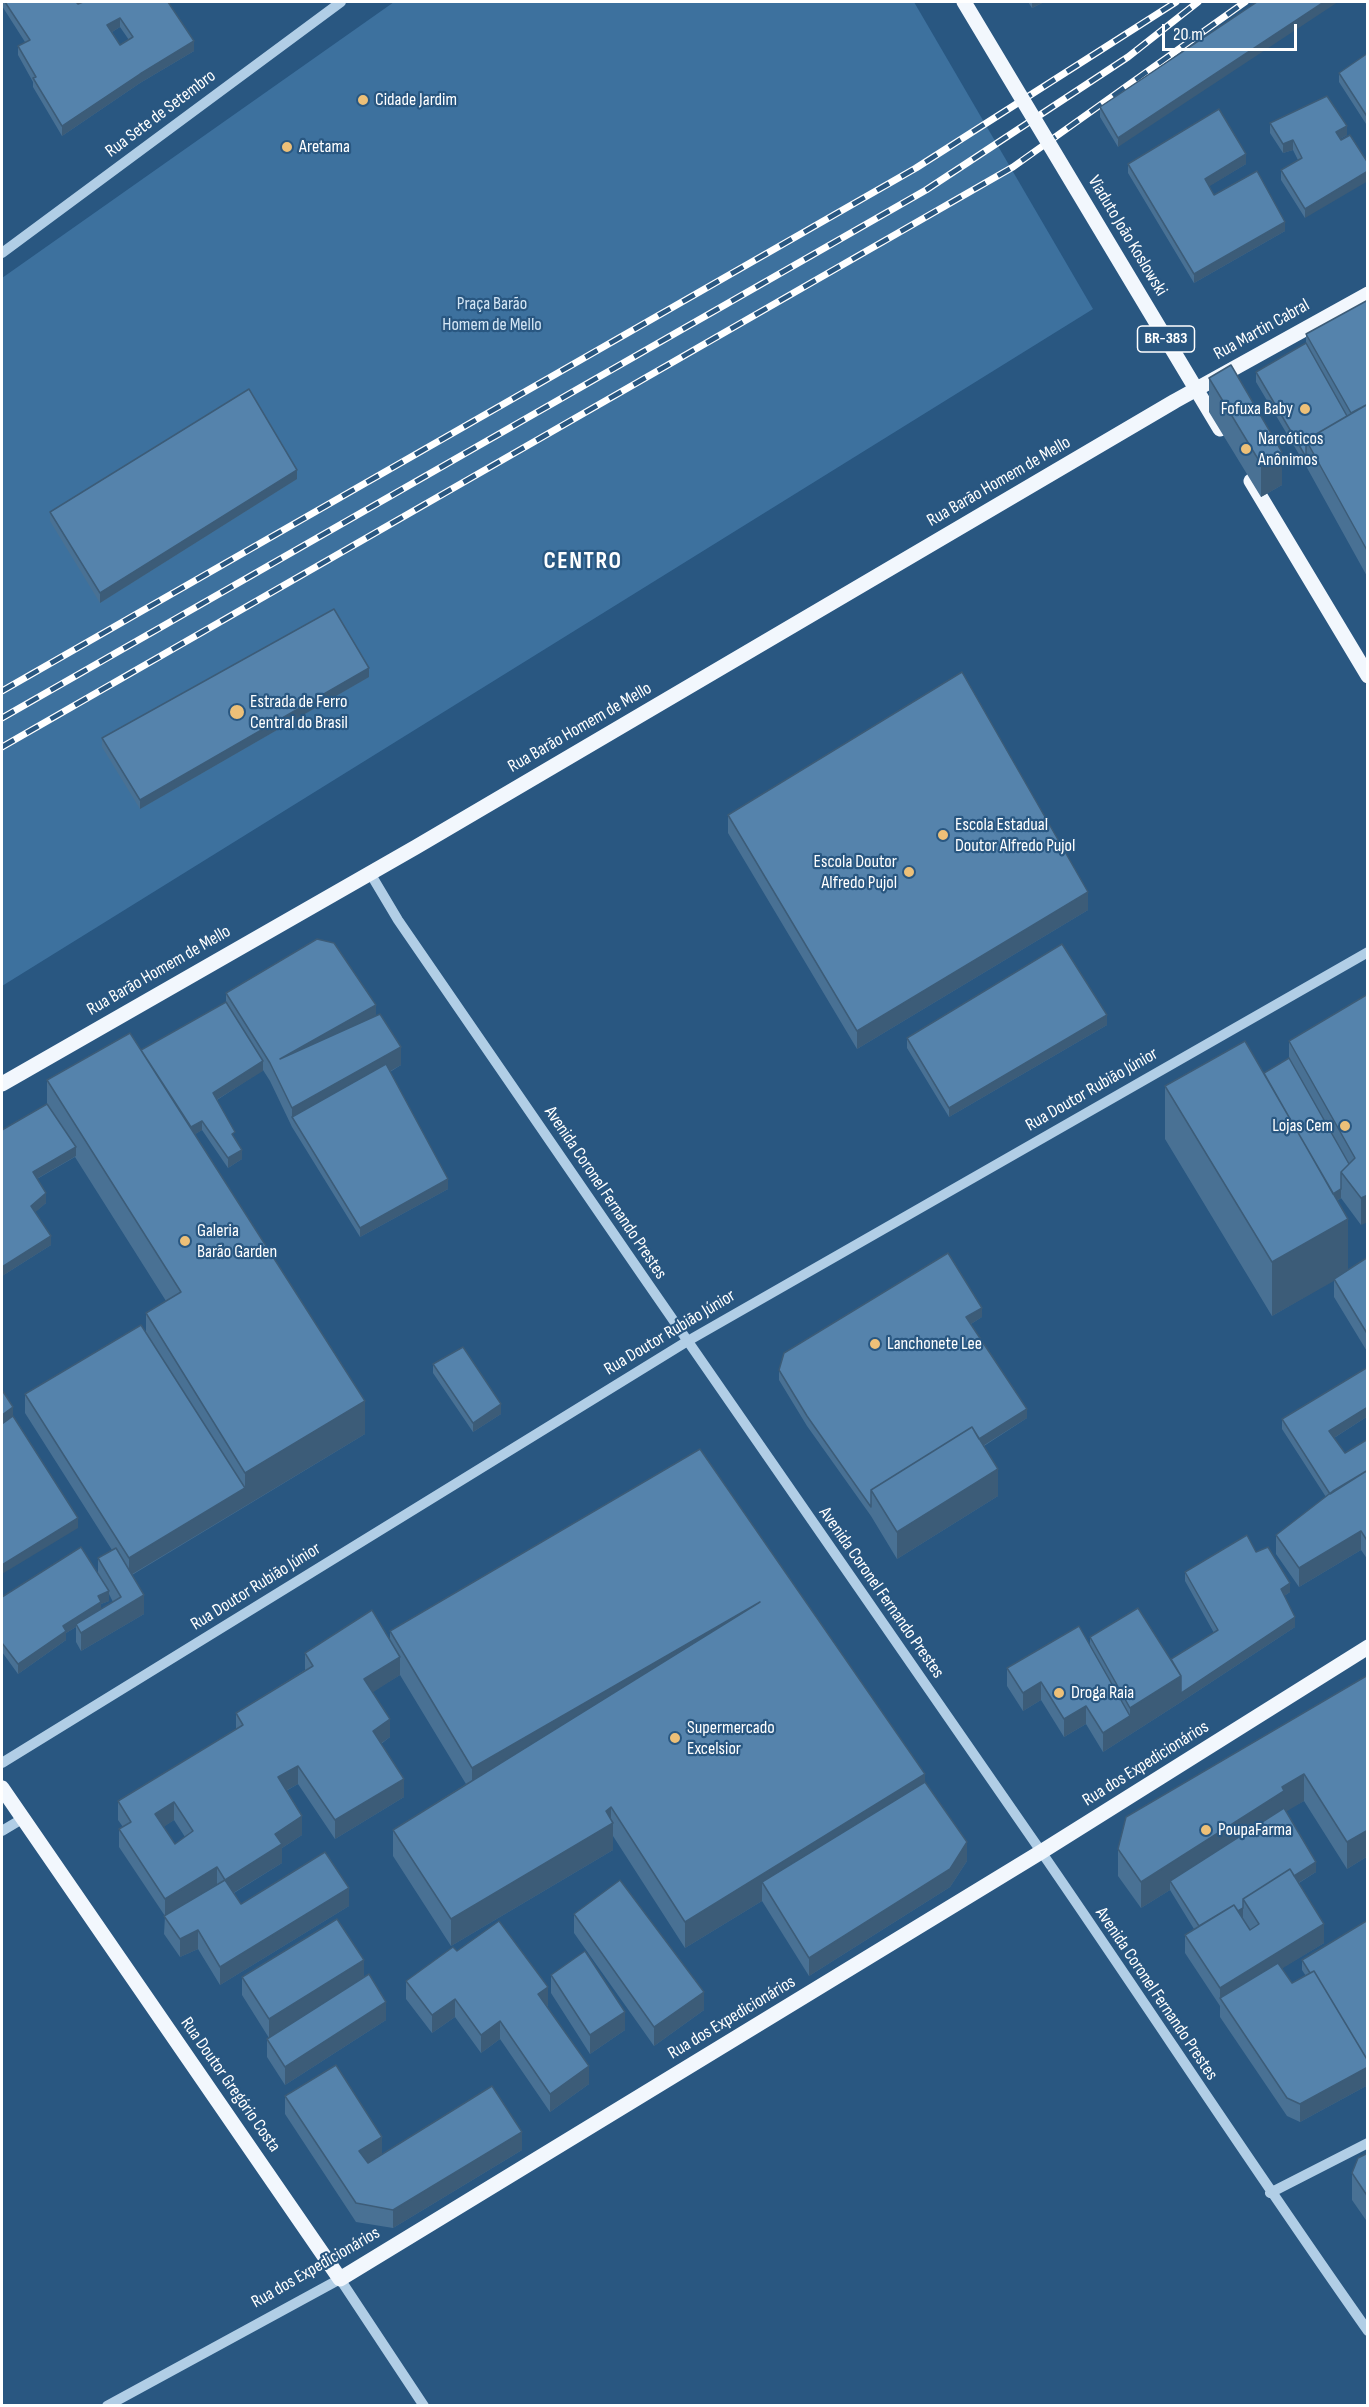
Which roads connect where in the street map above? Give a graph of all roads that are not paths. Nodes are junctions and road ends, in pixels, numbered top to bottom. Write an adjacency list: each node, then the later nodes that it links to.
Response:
1 (340, 2): 3 (street, Rua Sete de Setembro)
2 (964, 2): 6 (main road, Viaduto João Koslowski / BR-383, bridge)
3 (2, 253)
4 (1368, 294): 5 (main road, Rua Martin Cabral)
5 (1175, 401): 9 (main road, Rua Barão Homem de Mello)
6 (1227, 440)
7 (1244, 469): 8 (main road, bridge)
8 (1368, 676)
9 (370, 873): 11 (main road, Rua Barão Homem de Mello); 12 (street, Avenida Coronel Fernando Prestes)
10 (1368, 952): 12 (street, Rua Doutor Rubião Júnior)
11 (2, 1084)
12 (686, 1342): 14 (street, Rua Doutor Rubião Júnior); 18 (street, Avenida Coronel Fernando Prestes)
13 (1368, 1647): 18 (main road, Rua dos Expedicionários)
14 (2, 1763)
15 (2, 1788): 16 (main road, Rua Doutor Gregório Costa)
16 (22, 1819): 17 (street); 21 (main road, Rua Doutor Gregório Costa)
17 (2, 1831)
18 (1041, 1852): 20 (street, Avenida Coronel Fernando Prestes); 21 (main road, Rua dos Expedicionários)
19 (1368, 2143): 20 (street)
20 (1270, 2193): 22 (street, Avenida Coronel Fernando Prestes)
21 (340, 2279): 23 (street, Rua dos Expedicionários); 24 (street, Rua Doutor Gregório Costa)
22 (1368, 2331)
23 (106, 2406)
24 (424, 2406)

